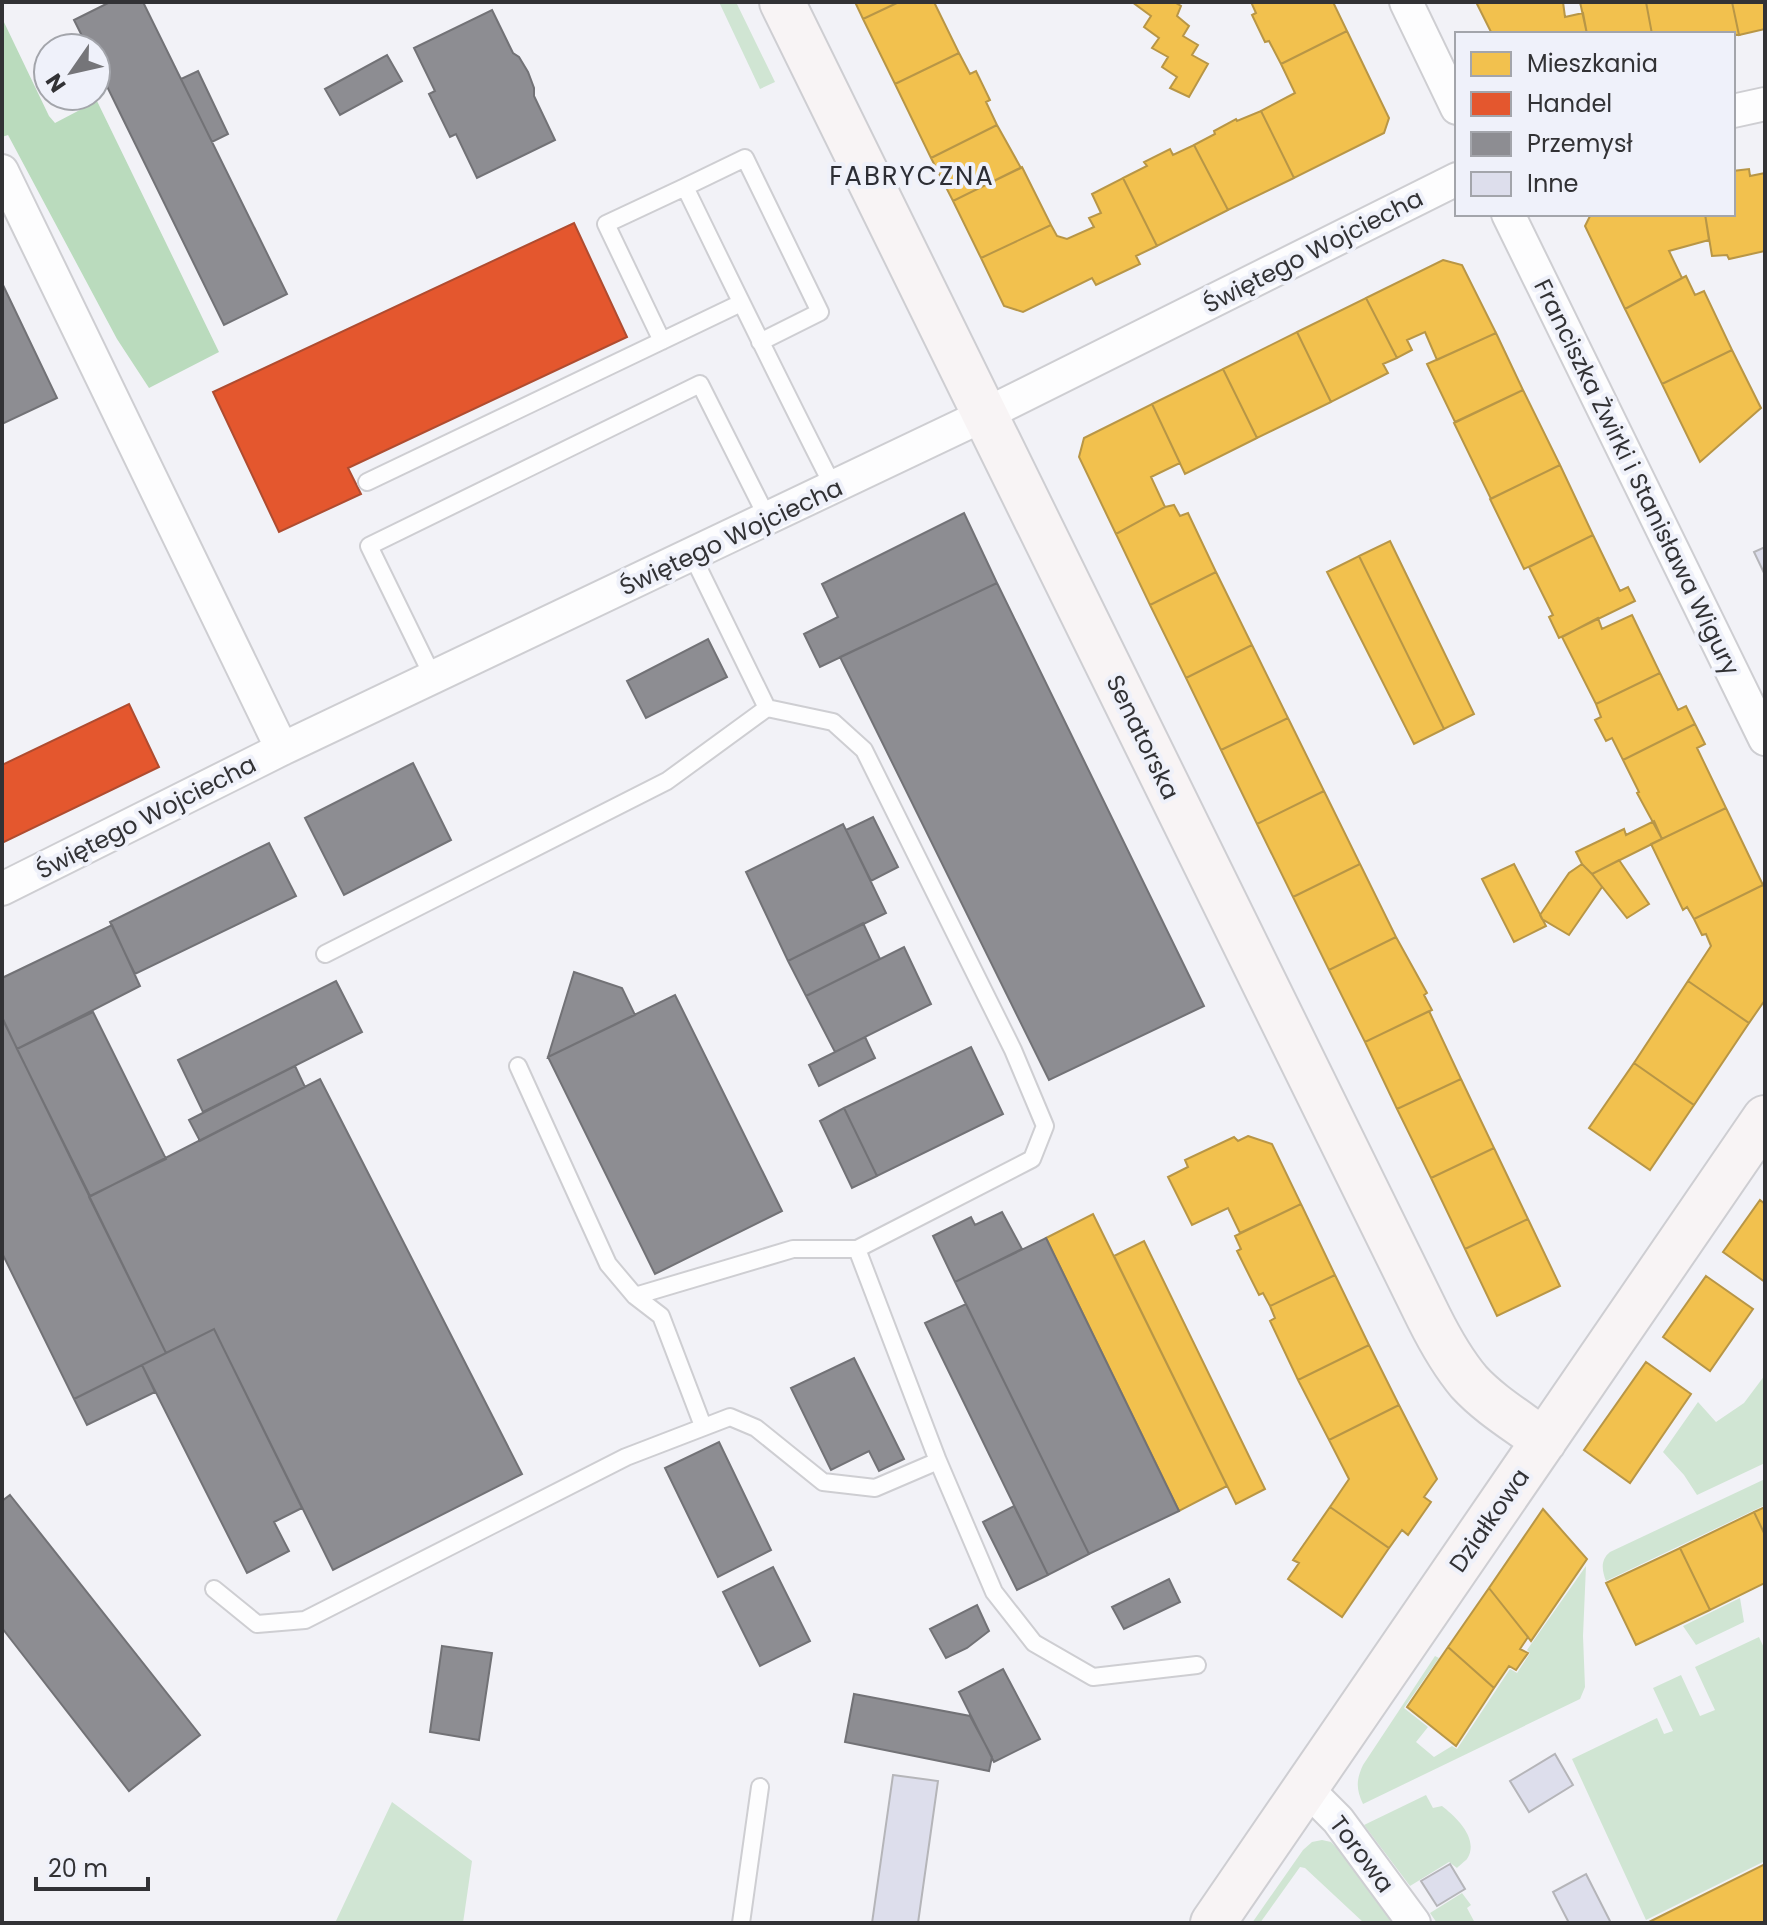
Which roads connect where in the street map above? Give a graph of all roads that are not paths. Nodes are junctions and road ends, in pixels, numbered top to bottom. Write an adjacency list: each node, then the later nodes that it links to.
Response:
1 (782, 2): 13 (street, Senatorska)
2 (1406, 2): 3 (street)
3 (1455, 104)
4 (1765, 104): 5 (street)
5 (1735, 111)
6 (2, 171): 21 (street)
7 (1455, 180): 13 (street, Świętego Wojciecha)
8 (685, 187): 10 (lane); 11 (lane); 12 (lane)
9 (1509, 216): 20 (street, Franciszka Żwirki i Stanisława Wigury)
10 (741, 303): 11 (lane); 12 (lane)
11 (662, 341): 14 (lane)
12 (760, 342): 15 (lane)
13 (984, 415): 15 (street, Świętego Wojciecha); 29 (street, Senatorska)
14 (367, 482)
15 (834, 488): 16 (street, Świętego Wojciecha)
16 (768, 519): 17 (street, Świętego Wojciecha); 18 (lane)
17 (692, 555): 18 (street, Świętego Wojciecha); 19 (lane)
18 (433, 677): 21 (street, Świętego Wojciecha)
19 (767, 708): 23 (lane); 26 (lane)
20 (1765, 739)
21 (282, 749): 22 (street, Świętego Wojciecha)
22 (2, 889)
23 (325, 954)
24 (518, 1066): 27 (lane)
25 (1765, 1118): 29 (street, Działkowa)
26 (857, 1249): 27 (lane); 30 (lane)
27 (635, 1296): 28 (lane)
28 (703, 1426): 30 (lane); 31 (lane)
29 (1544, 1441): 34 (street, Działkowa)
30 (938, 1461): 32 (lane)
31 (214, 1589)
32 (1197, 1665)
33 (760, 1787): 35 (lane)
34 (1303, 1790): 36 (street, Działkowa); 37 (street, Torowa)
35 (741, 1923)
36 (1213, 1923)
37 (1414, 1923)

